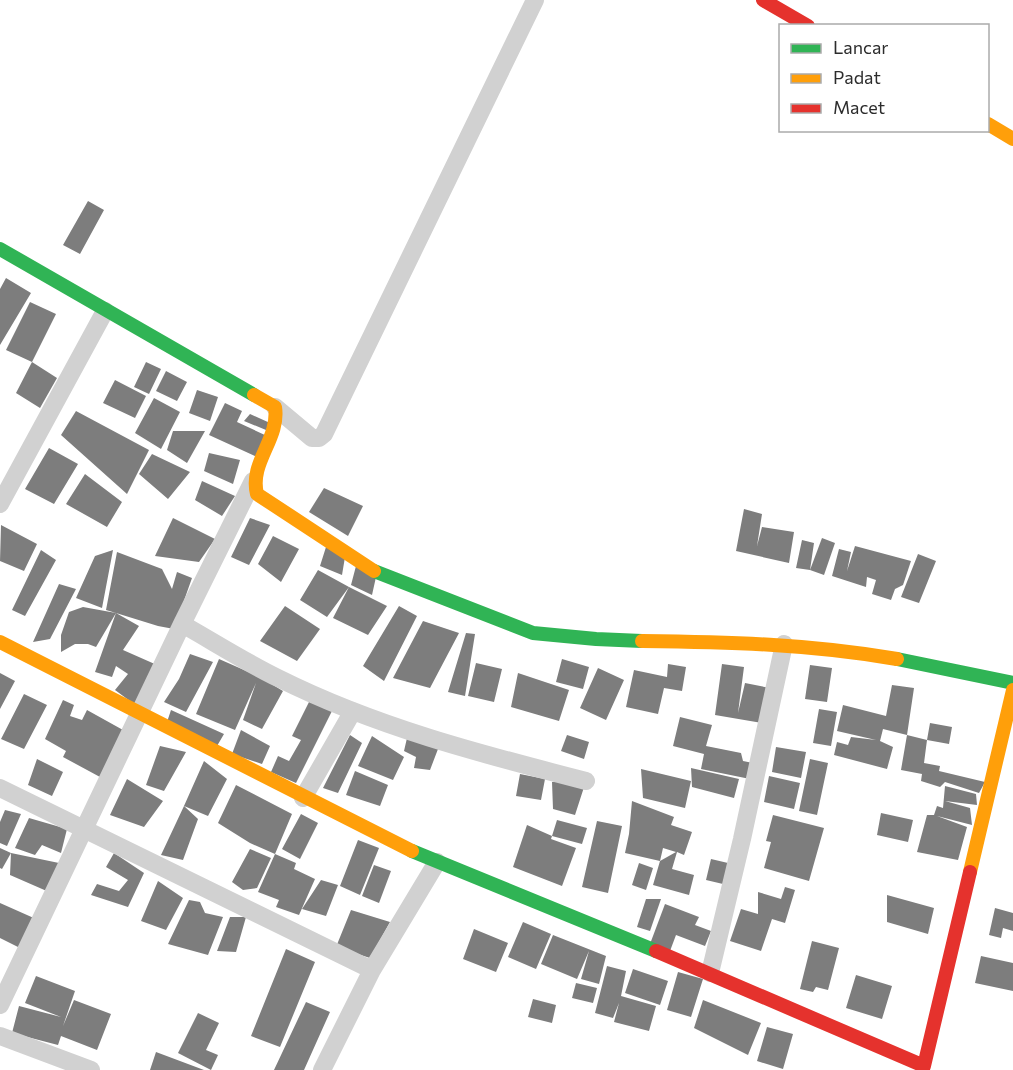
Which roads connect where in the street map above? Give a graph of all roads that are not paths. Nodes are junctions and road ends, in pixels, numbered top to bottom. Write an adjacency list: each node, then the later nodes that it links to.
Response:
1 (535, 0): 8 (street)
2 (763, 0): 3 (street)
3 (805, 24)
4 (989, 125): 5 (street)
5 (1013, 139)
6 (0, 249): 7 (street)
7 (105, 311): 8 (street); 10 (street)
8 (275, 407): 9 (street)
9 (253, 481): 11 (street); 13 (street)
10 (0, 504)
11 (182, 624): 16 (street); 17 (street)
12 (0, 642): 17 (street)
13 (784, 644): 14 (street); 24 (street)
14 (1013, 682)
15 (1013, 690): 24 (street)
16 (353, 711): 18 (street); 20 (street)
17 (139, 714): 20 (street); 21 (street)
18 (586, 781)
19 (0, 788): 21 (street)
20 (303, 798): 22 (street)
21 (84, 829): 23 (street); 25 (street)
22 (437, 862): 23 (street); 24 (street)
23 (372, 970): 28 (street)
24 (710, 973)
25 (0, 1005)
26 (0, 1036): 27 (street)
27 (91, 1070)
28 (322, 1070)

